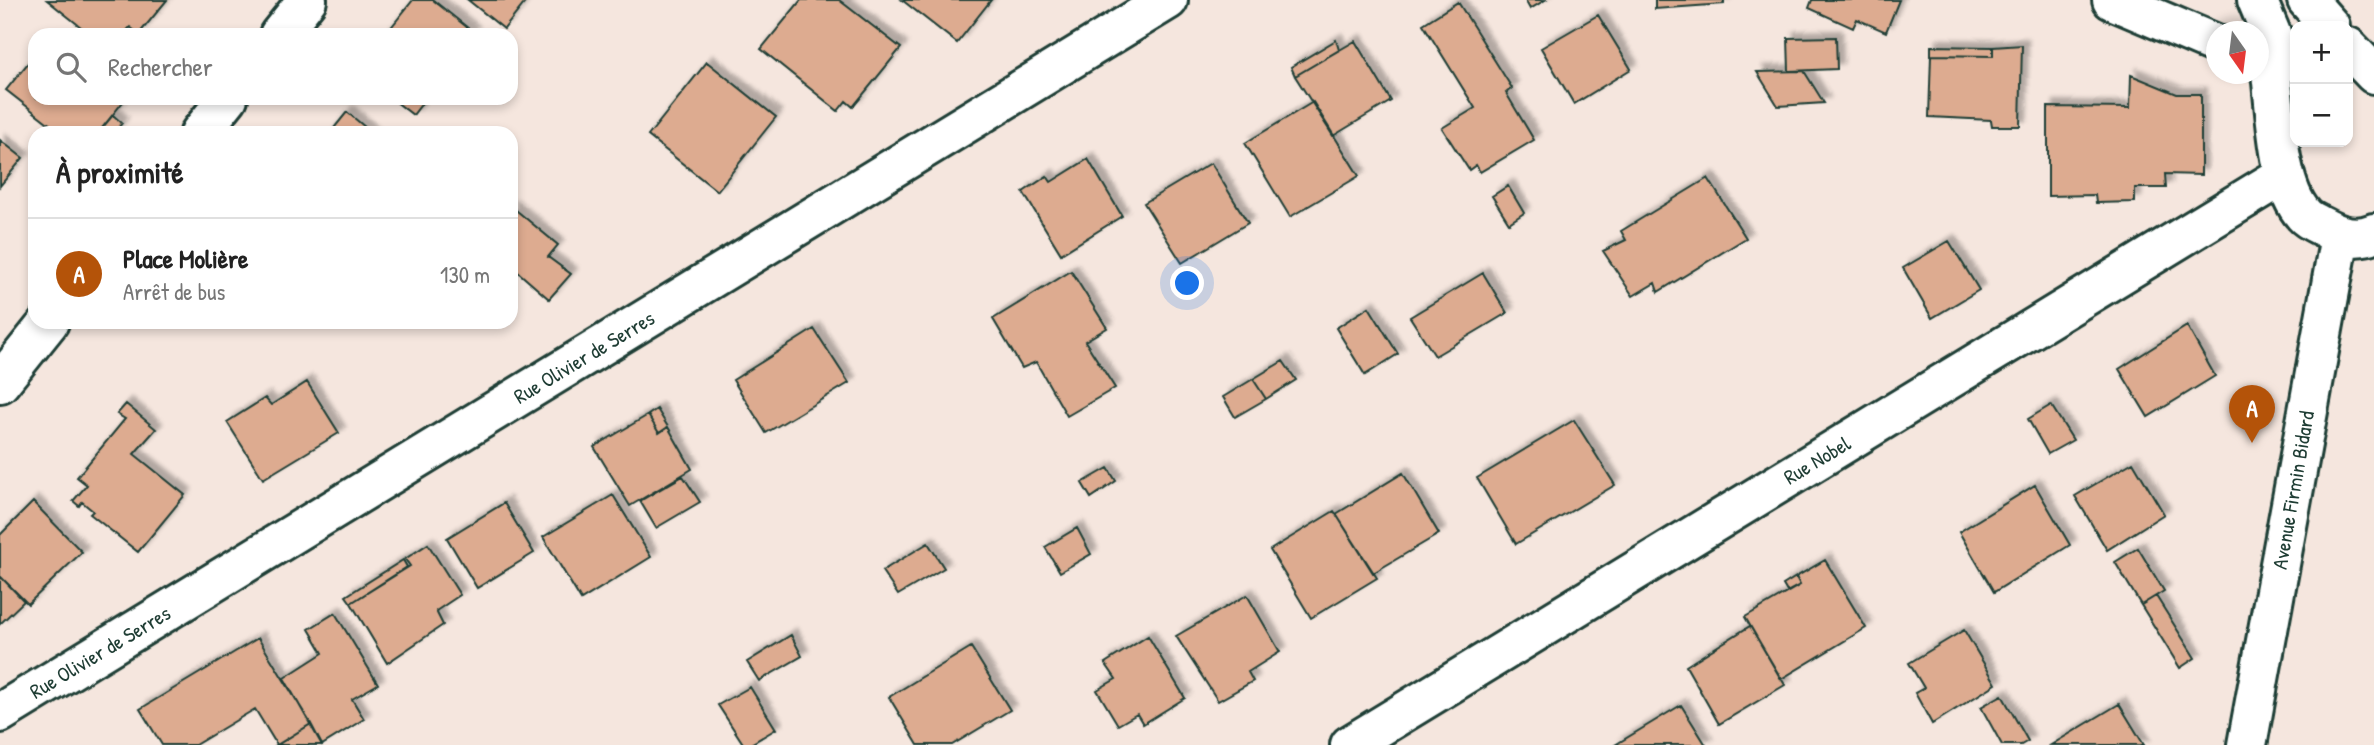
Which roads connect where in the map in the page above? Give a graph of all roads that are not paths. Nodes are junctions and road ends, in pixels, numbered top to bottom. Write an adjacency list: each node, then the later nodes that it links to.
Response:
1 (307, 0): 7 (street)
2 (1168, 0): 18 (street, Rue Olivier de Serres)
3 (2112, 0): 8 (street)
4 (2257, 0): 10 (street)
5 (2307, 0): 6 (street)
6 (2326, 21)
7 (285, 28)
8 (2206, 39)
9 (2353, 52): 11 (street)
10 (2277, 64): 14 (street)
11 (2374, 74)
12 (222, 105): 13 (street)
13 (206, 126)
14 (2284, 175): 15 (street); 19 (street, Rue Nobel)
15 (2357, 234): 20 (street, Avenue Firmin Bidard)
16 (43, 329): 17 (street)
17 (0, 383)
18 (0, 713)
19 (1350, 745)
20 (2247, 745)

